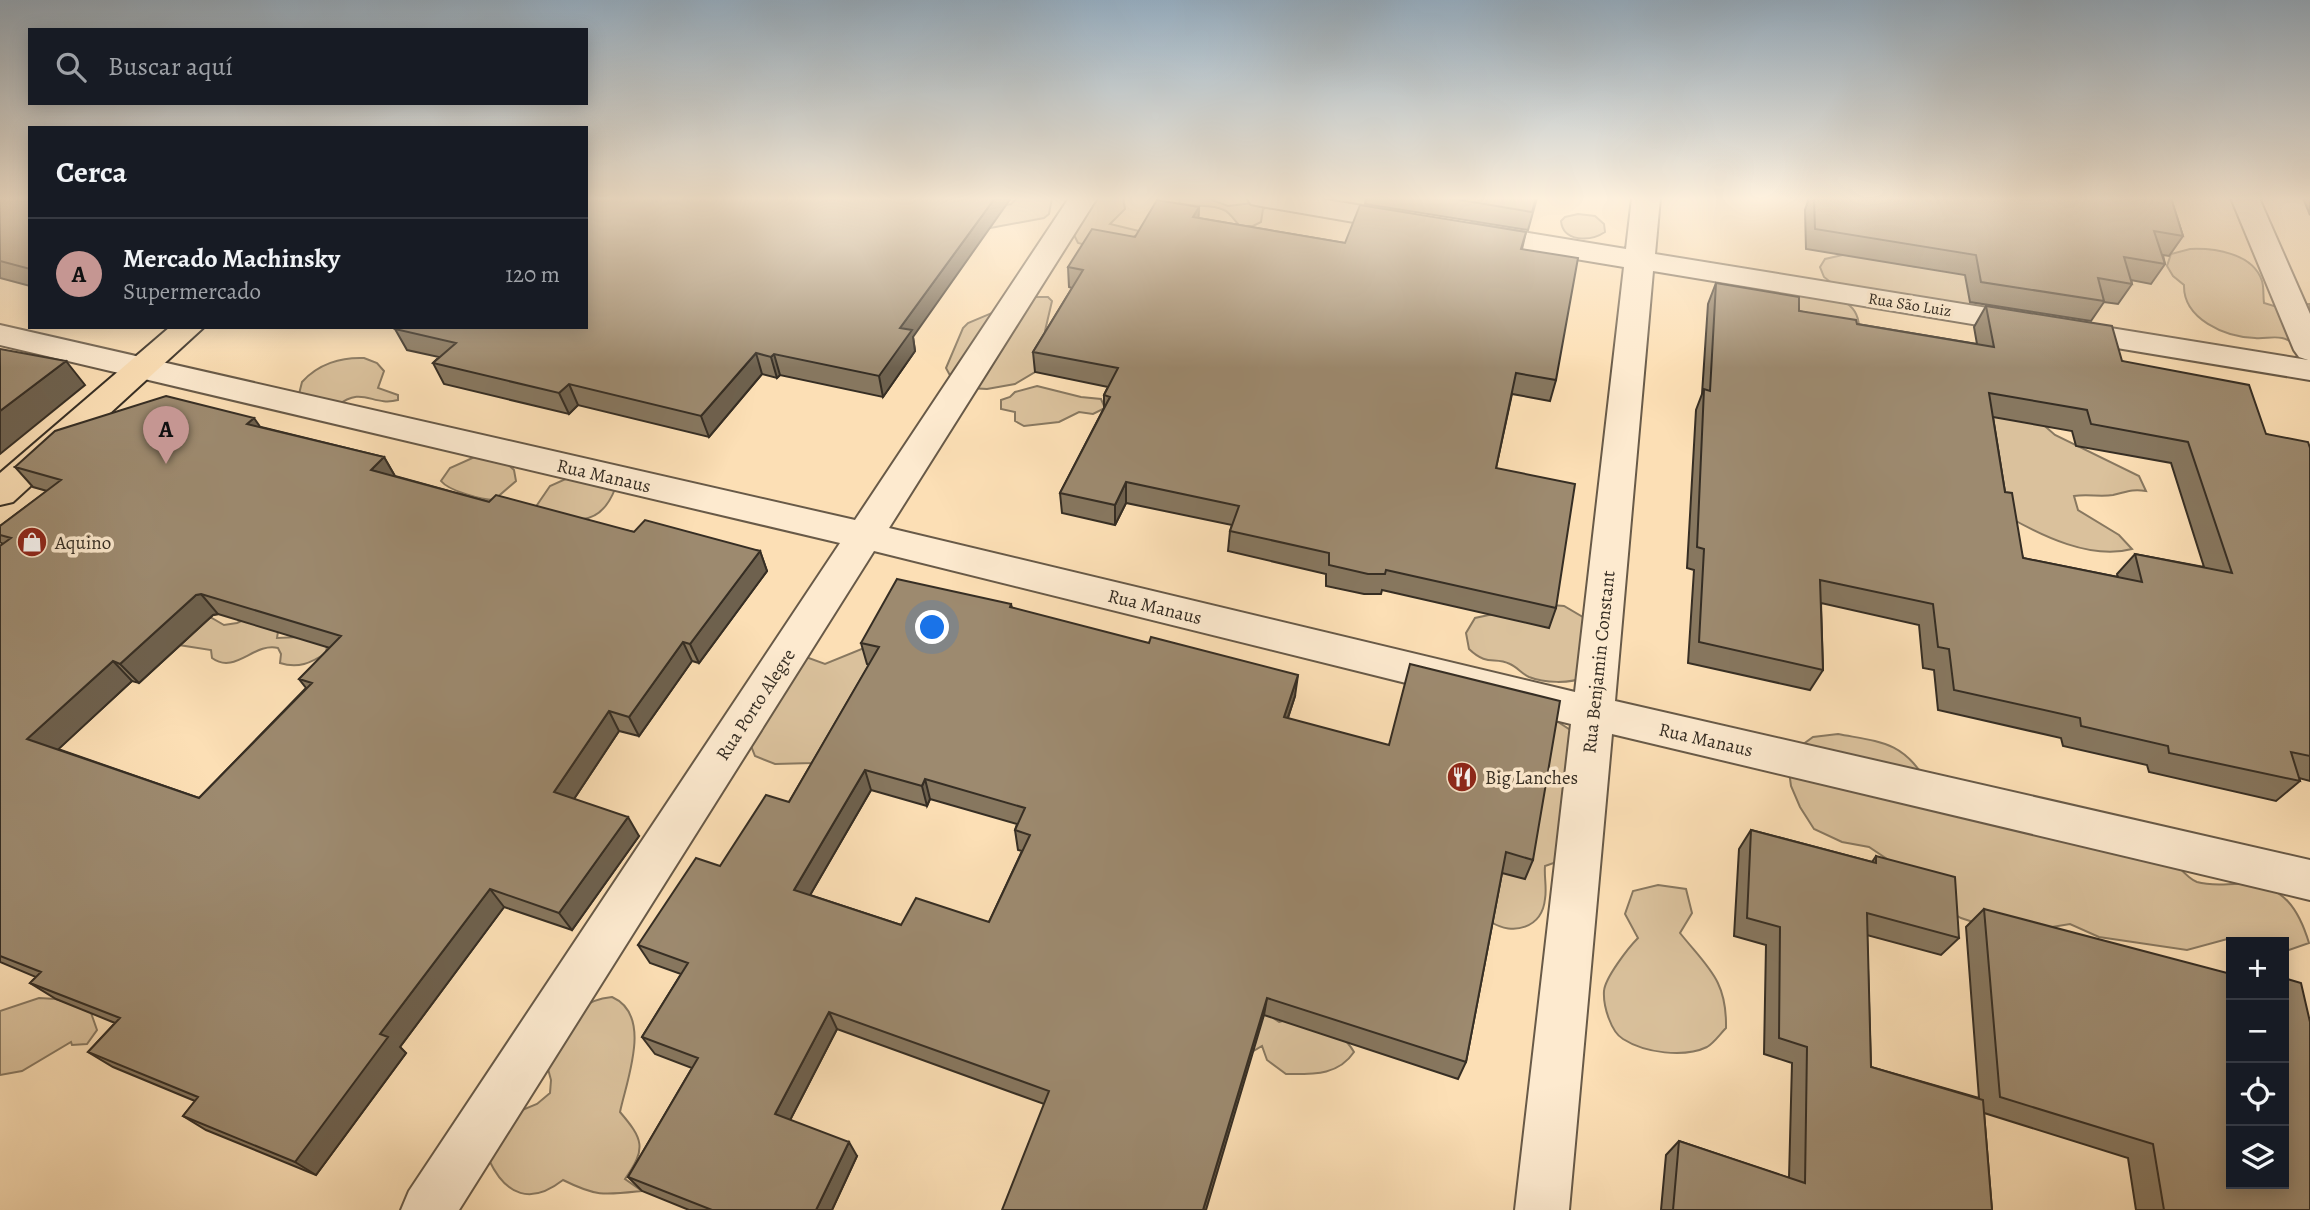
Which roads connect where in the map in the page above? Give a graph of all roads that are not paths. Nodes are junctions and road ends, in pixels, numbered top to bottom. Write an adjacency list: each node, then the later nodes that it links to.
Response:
1 (1046, 254): 12 (street, Rua Porto Alegre)
2 (1611, 254): 5 (street, Rua São Luiz)
3 (1640, 254): 5 (street, Rua Benjamin Constant)
4 (2269, 254): 8 (street)
5 (1640, 259): 10 (street, Rua São Luiz); 13 (street, Rua Benjamin Constant)
6 (188, 329): 9 (main road)
7 (0, 335): 9 (street, Rua Manaus)
8 (2310, 350)
9 (142, 369): 11 (main road); 12 (street, Rua Manaus)
10 (2310, 370)
11 (0, 493)
12 (864, 536): 13 (street, Rua Manaus); 15 (street, Rua Porto Alegre)
13 (1593, 713): 14 (street, Rua Manaus); 16 (street, Rua Benjamin Constant)
14 (2310, 880)
15 (428, 1210)
16 (1542, 1210)

